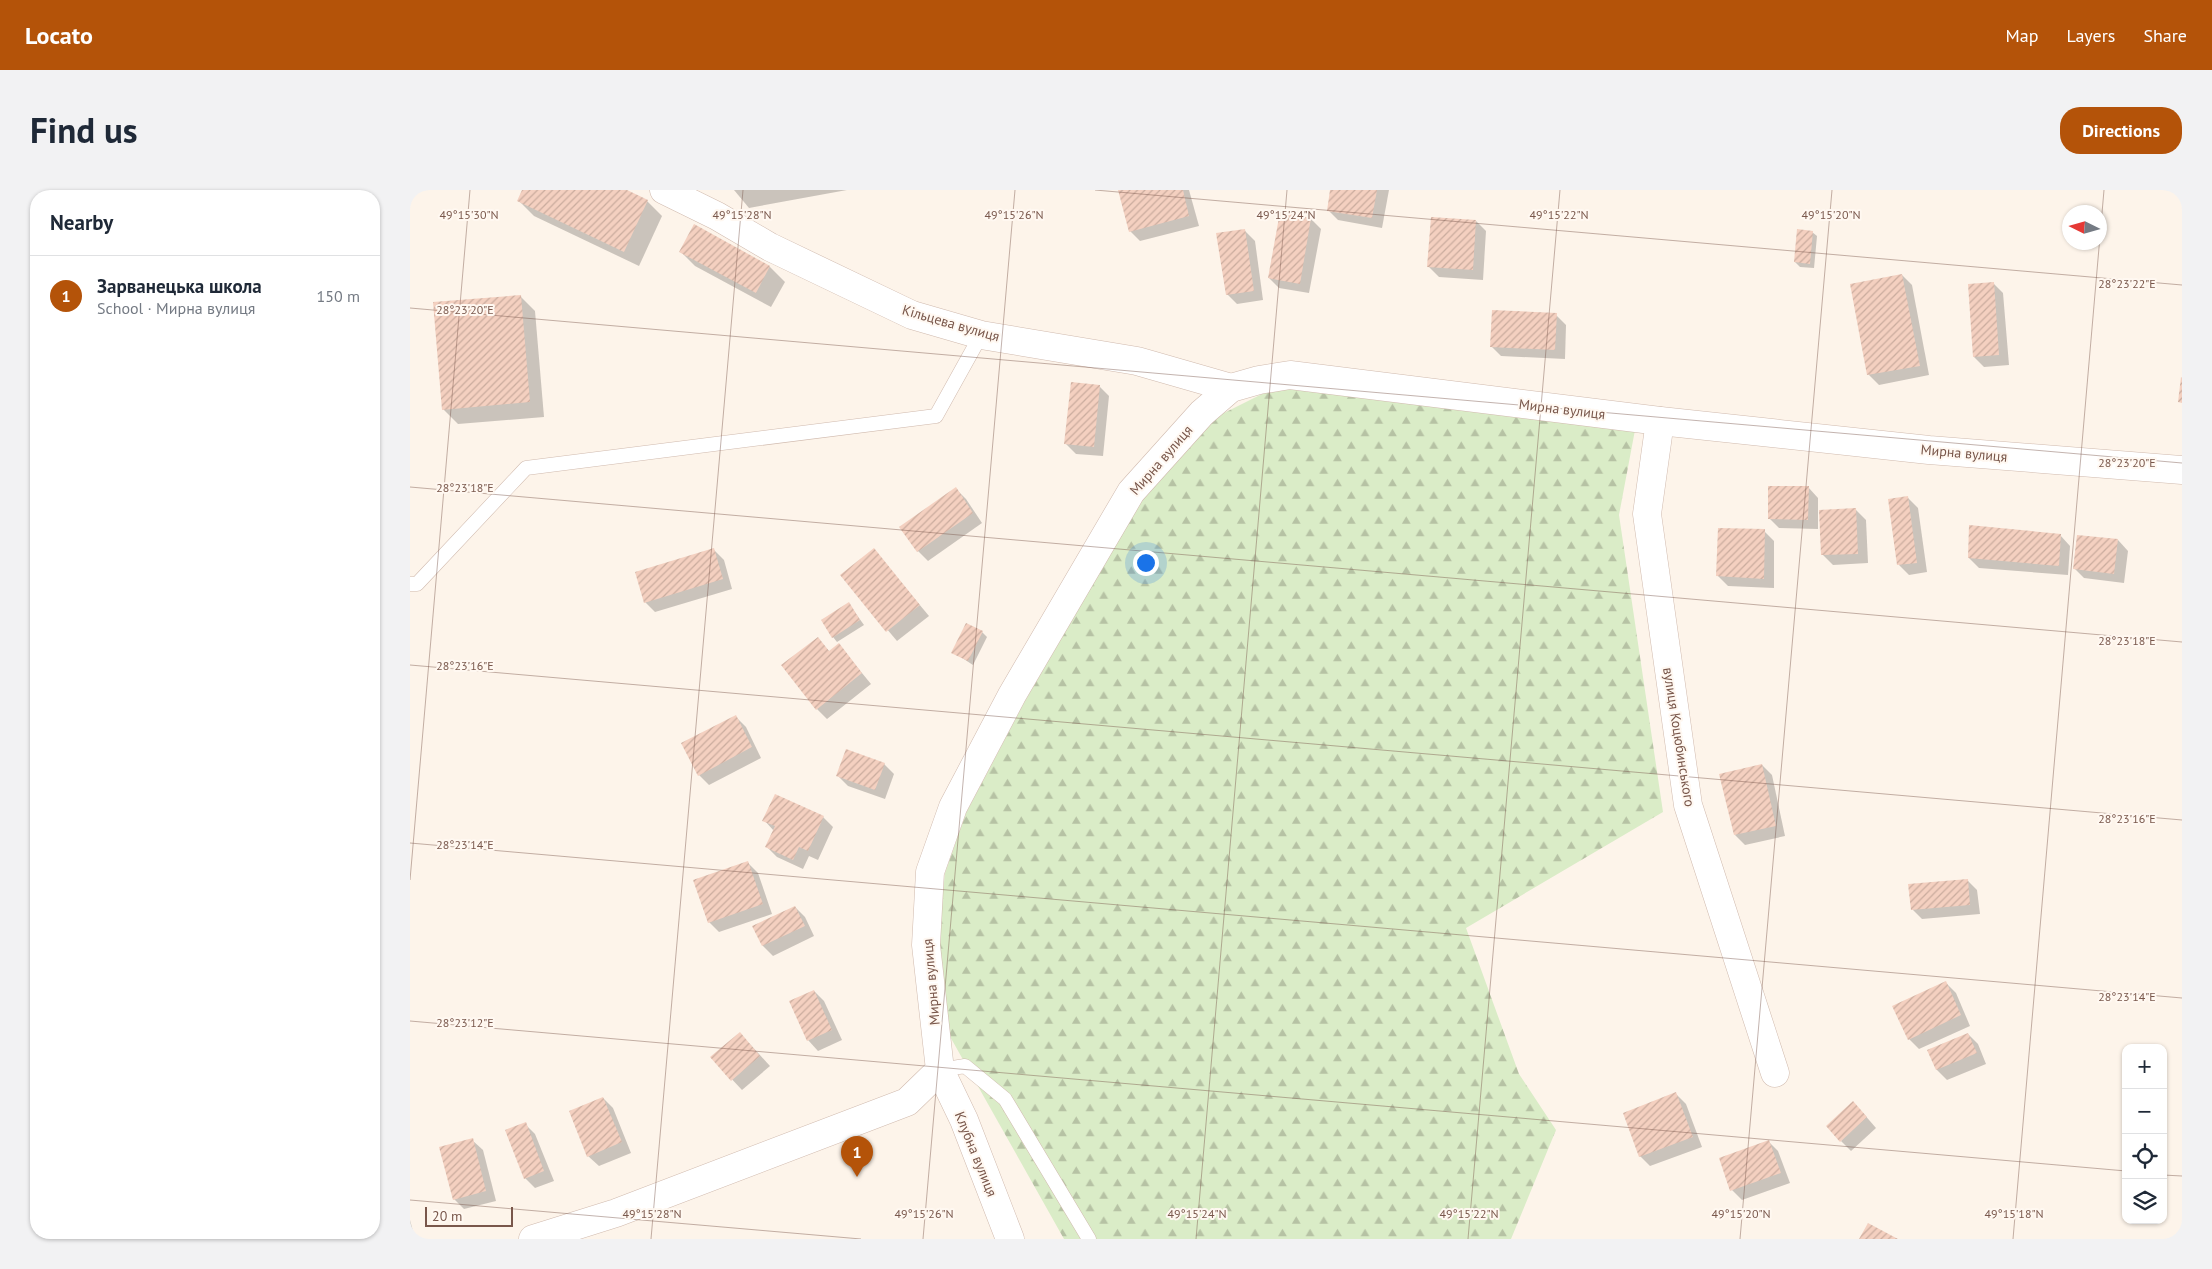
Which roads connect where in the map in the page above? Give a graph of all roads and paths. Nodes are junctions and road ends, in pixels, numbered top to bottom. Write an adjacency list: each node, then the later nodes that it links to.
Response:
1 (675, 193): 2 (street, Кільцева вулиця)
2 (715, 203): 3 (street, Кільцева вулиця)
3 (981, 334): 4 (street, Кільцева вулиця); 7 (lane)
4 (1231, 388): 5 (street, Мирна вулиця); 8 (street, Мирна вулиця)
5 (1660, 421): 6 (street, Мирна вулиця); 9 (street, вулиця Коцюбинського)
6 (2182, 470)
7 (410, 584)
8 (940, 1070): 10 (street); 11 (street, Клубна вулиця); 12 (lane)
9 (1775, 1073)
10 (533, 1239)
11 (1010, 1239)
12 (1089, 1239)

